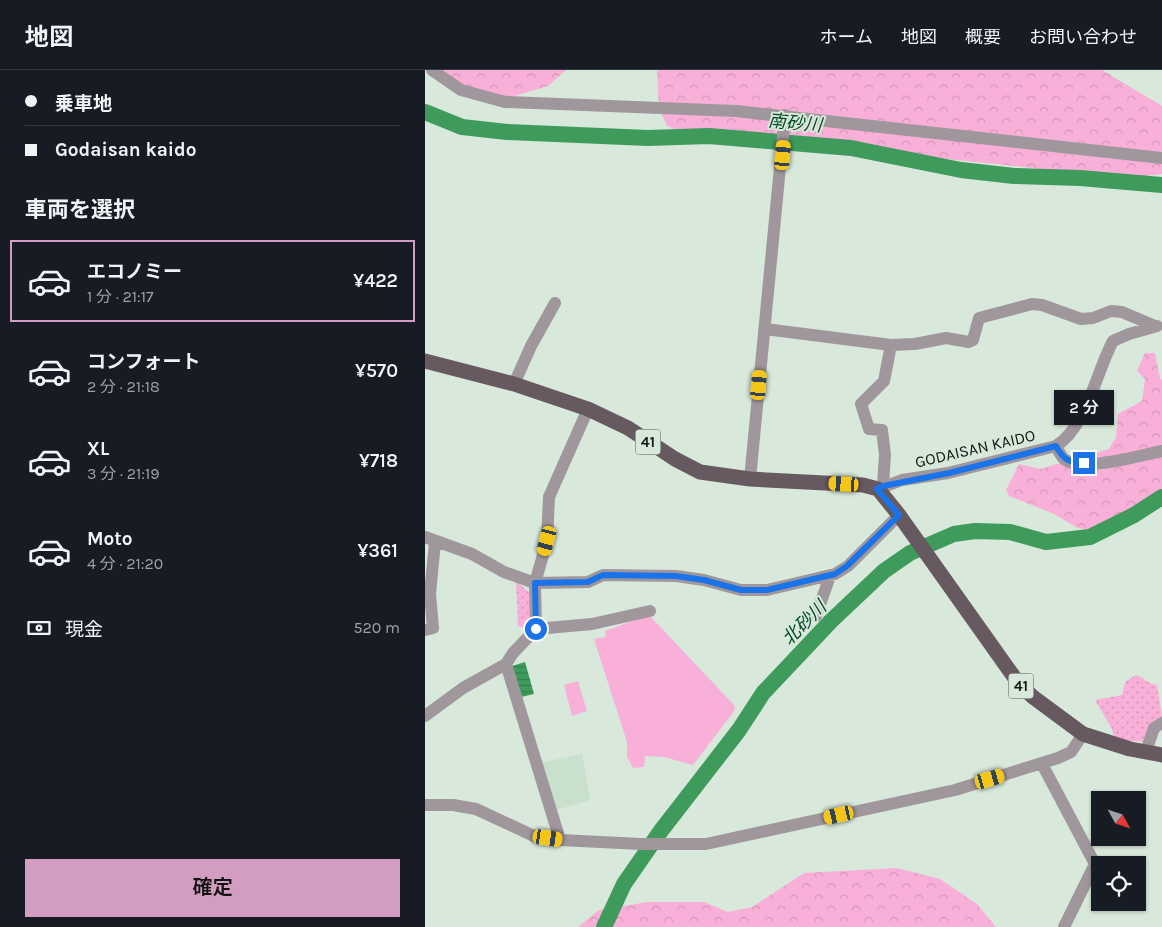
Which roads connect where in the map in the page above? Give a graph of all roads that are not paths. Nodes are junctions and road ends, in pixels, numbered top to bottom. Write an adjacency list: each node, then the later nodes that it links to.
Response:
1 (432, 70): 2 (street)
2 (785, 116): 3 (street); 6 (street)
3 (1162, 158)
4 (555, 303): 9 (street)
5 (1159, 325): 7 (street); 11 (street)
6 (765, 329): 7 (street); 13 (street)
7 (891, 345): 14 (street)
8 (425, 361): 9 (main road, 41)
9 (515, 384): 10 (main road, 41)
10 (588, 409): 13 (main road, 41); 18 (street)
11 (1056, 446): 12 (street, GODAISAN KAIDO); 14 (street, GODAISAN KAIDO)
12 (1162, 450)
13 (750, 479): 14 (main road, 41)
14 (880, 487): 15 (main road, 41)
15 (899, 515): 17 (street); 26 (main road, 41)
16 (430, 539): 18 (street); 22 (street)
17 (830, 576): 18 (street); 20 (street)
18 (535, 583): 21 (street)
19 (649, 611): 21 (street)
20 (816, 616)
21 (536, 629): 23 (street)
22 (425, 630)
23 (506, 664): 24 (street); 31 (street)
24 (425, 716)
25 (1162, 723): 27 (street)
26 (1083, 734): 27 (main road, 41); 29 (street)
27 (1145, 751): 28 (main road, 41)
28 (1162, 755)
29 (1041, 764): 31 (street); 32 (street)
30 (425, 805): 31 (street)
31 (561, 840)
32 (1064, 927)

